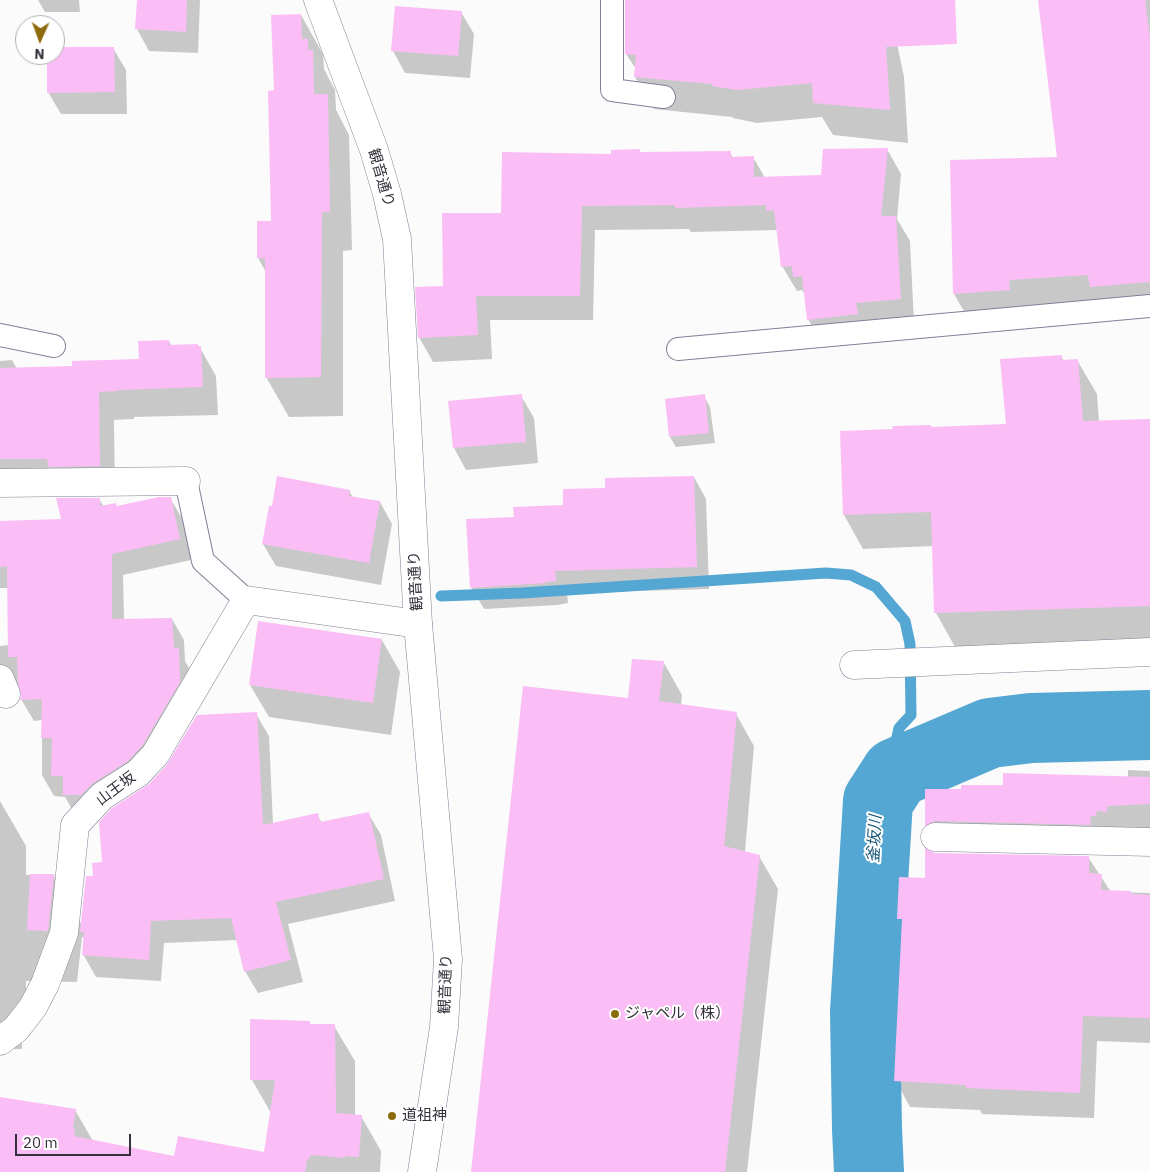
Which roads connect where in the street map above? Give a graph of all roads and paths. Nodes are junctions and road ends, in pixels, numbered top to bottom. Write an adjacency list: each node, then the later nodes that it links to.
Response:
1 (318, 0): 11 (street, 観音通り)
2 (612, 0): 3 (lane)
3 (664, 97)
4 (1150, 306): 7 (lane)
5 (0, 335): 6 (lane)
6 (54, 346)
7 (678, 349)
8 (186, 481): 9 (street); 10 (lane)
9 (0, 483)
10 (246, 600): 11 (street); 16 (street, 山王坂)
11 (418, 624): 17 (street, 観音通り)
12 (1150, 652): 13 (street)
13 (854, 665)
14 (934, 837): 15 (street)
15 (1150, 842)
16 (0, 1041)
17 (422, 1172)

